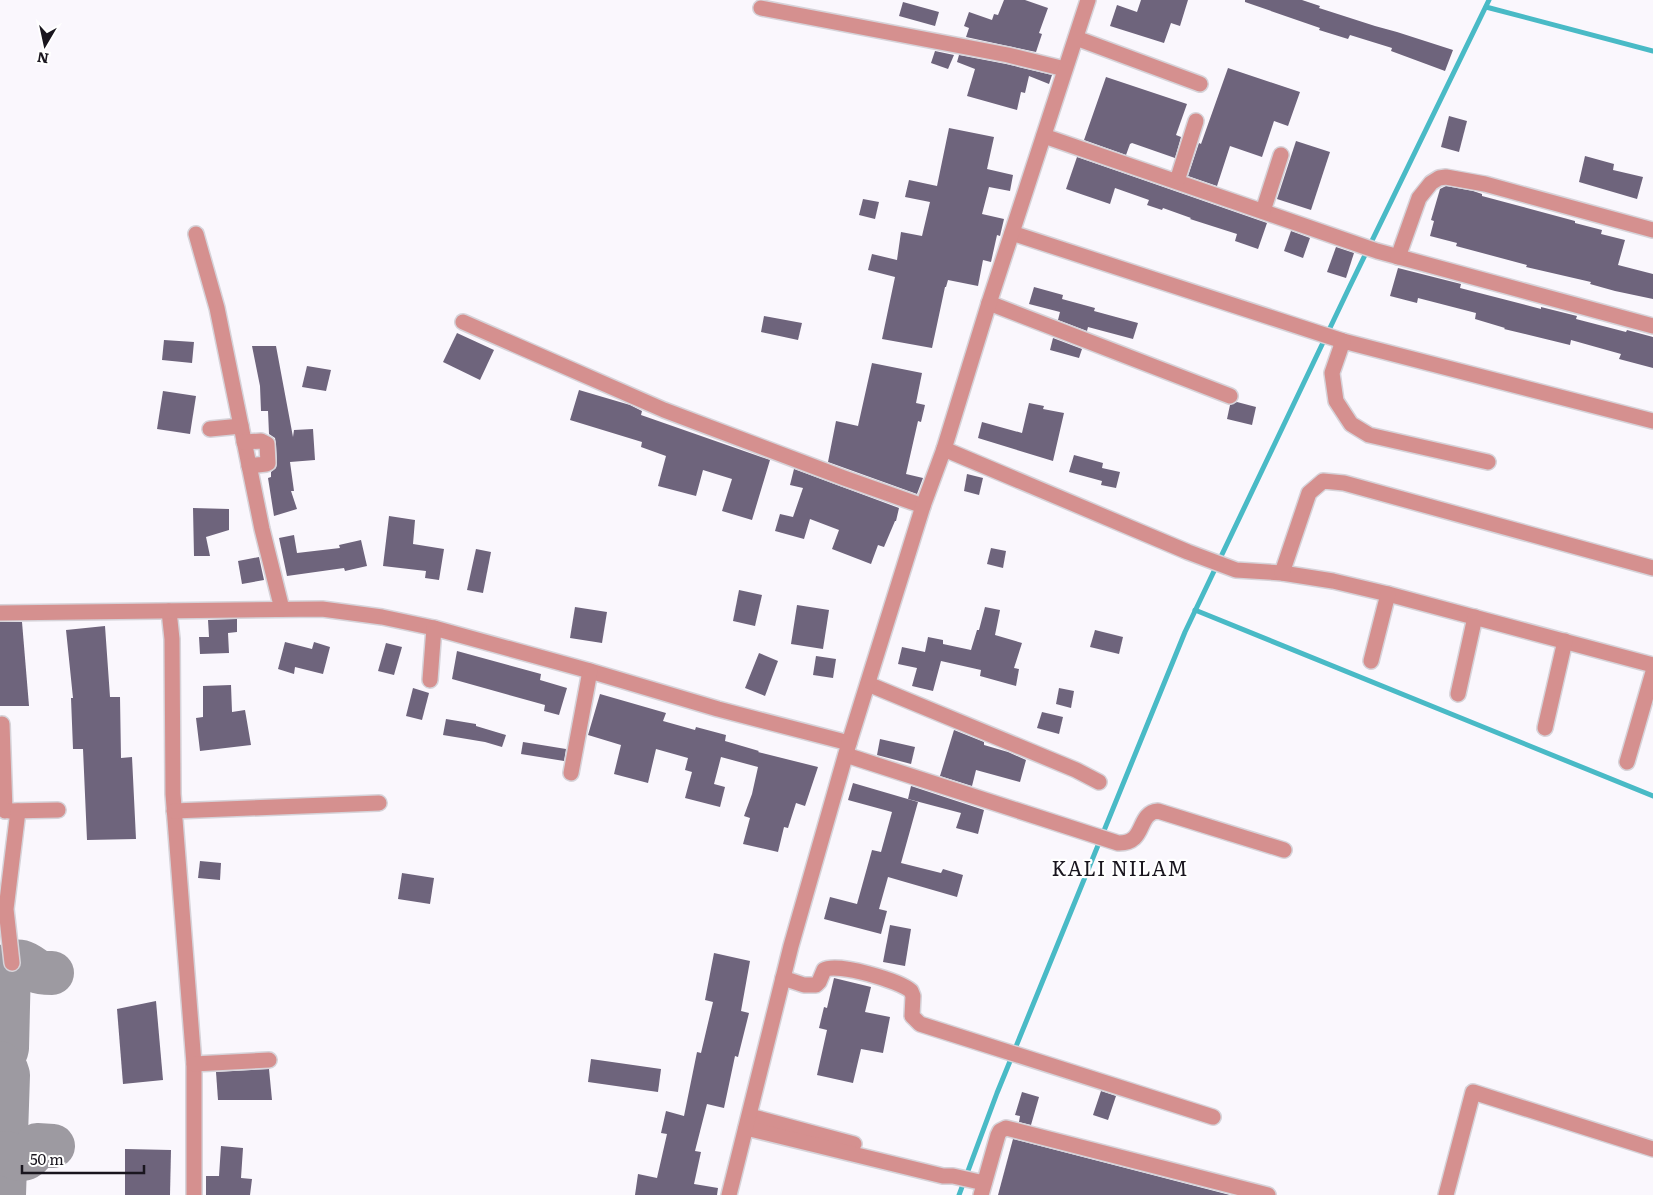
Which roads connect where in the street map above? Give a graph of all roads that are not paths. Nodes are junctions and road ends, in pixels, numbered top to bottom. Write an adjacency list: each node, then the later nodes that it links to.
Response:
1 (1088, 0): 3 (street)
2 (761, 8): 4 (street)
3 (1076, 38): 4 (street); 5 (street)
4 (1065, 69): 7 (street)
5 (1200, 84)
6 (1196, 121): 9 (street)
7 (1044, 136): 9 (street); 12 (street)
8 (1281, 155): 10 (street)
9 (1176, 182): 10 (street)
10 (1263, 211): 14 (street)
11 (1653, 230): 14 (street)
12 (1012, 233): 15 (street); 18 (street)
13 (196, 234): 21 (street)
14 (1398, 258): 17 (street)
15 (989, 303): 19 (street); 24 (street)
16 (463, 322): 27 (street)
17 (1653, 326)
18 (1344, 341): 20 (street); 25 (street)
19 (1230, 396)
20 (1653, 421)
21 (241, 426): 22 (street); 23 (street)
22 (210, 429)
23 (244, 442): 26 (street); 26 (street)
24 (944, 449): 27 (street); 29 (street)
25 (1488, 462)
26 (249, 466): 31 (street)
27 (923, 506): 42 (street)
28 (1653, 568): 29 (street)
29 (1282, 573): 30 (street)
30 (1388, 594): 34 (street); 37 (street)
31 (282, 609): 32 (street); 35 (street)
32 (169, 611): 33 (street); 53 (street)
33 (0, 613)
34 (1475, 617): 36 (street); 43 (street)
35 (434, 628): 39 (street); 41 (street)
36 (1565, 641): 38 (street); 45 (street)
37 (1371, 661)
38 (1653, 665)
39 (590, 671): 46 (street); 48 (street)
40 (1653, 672): 47 (street)
41 (430, 680)
42 (868, 684): 46 (street); 49 (street)
43 (1458, 694)
44 (2, 724): 52 (street)
45 (1545, 728)
46 (848, 749): 54 (street); 56 (street)
47 (1626, 762)
48 (571, 773)
49 (1099, 782)
50 (378, 803): 53 (street)
51 (58, 810): 52 (street)
52 (7, 811): 55 (street)
53 (174, 811): 58 (street)
54 (1284, 850)
55 (12, 963)
56 (783, 978): 59 (street); 60 (street)
57 (269, 1060): 58 (street)
58 (194, 1064): 63 (street)
59 (1213, 1118)
60 (748, 1122): 62 (street); 64 (street)
61 (1653, 1149): 66 (street)
62 (970, 1182): 65 (street)
63 (194, 1195)
64 (729, 1195)
65 (1268, 1195)
66 (1446, 1195)

